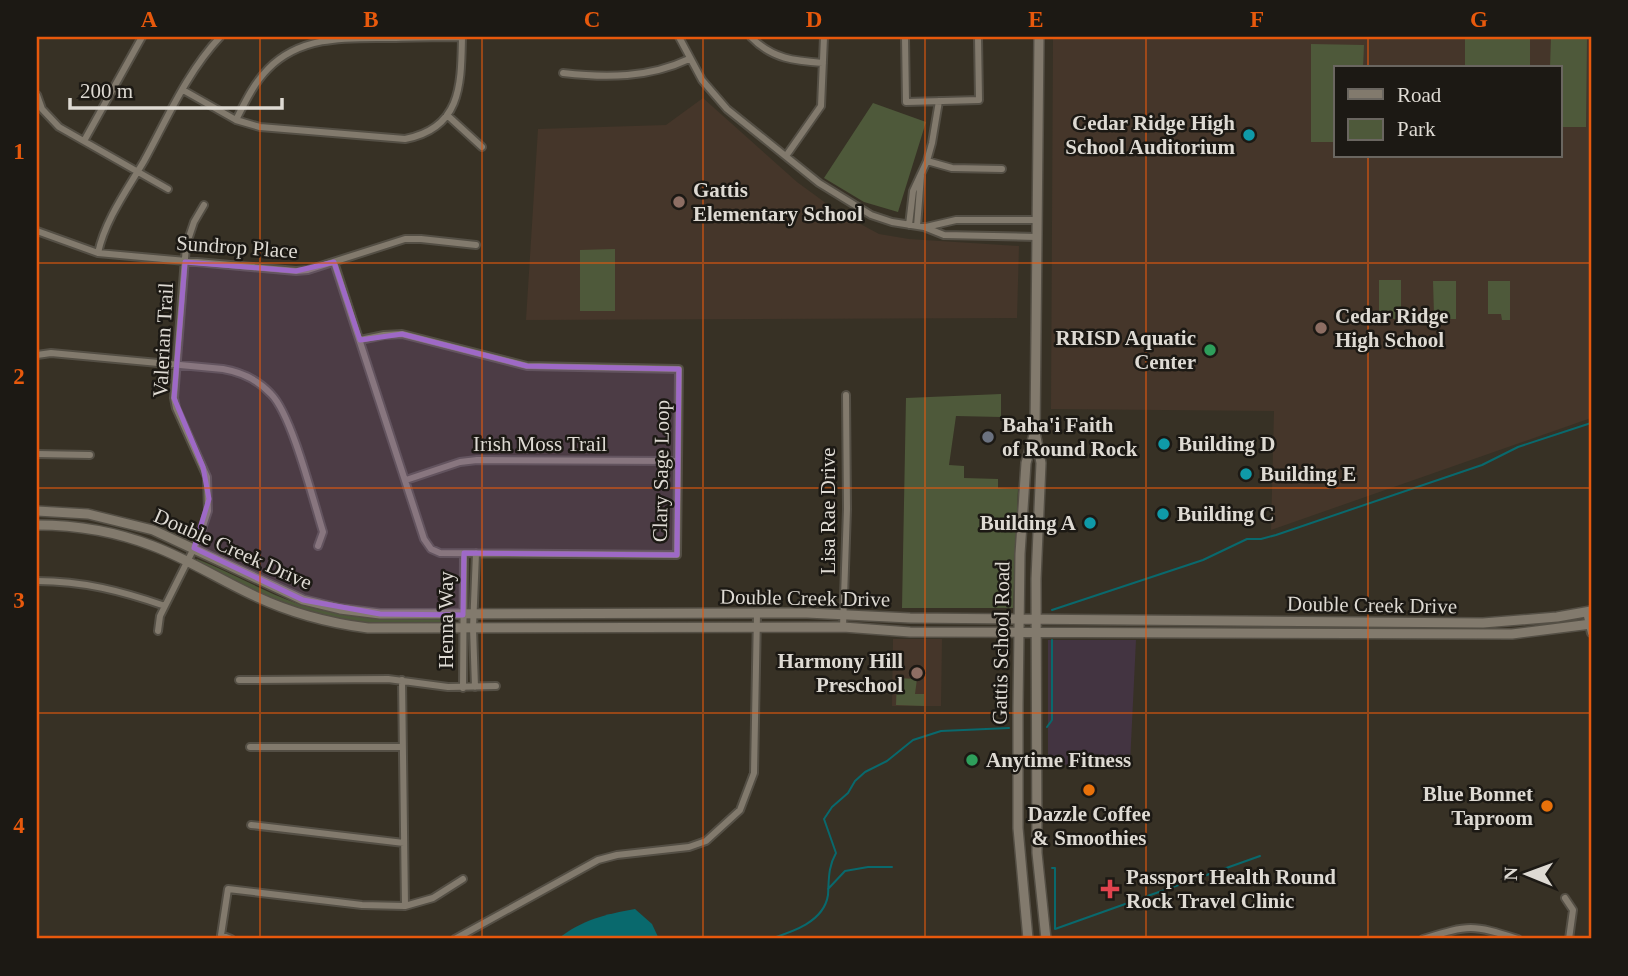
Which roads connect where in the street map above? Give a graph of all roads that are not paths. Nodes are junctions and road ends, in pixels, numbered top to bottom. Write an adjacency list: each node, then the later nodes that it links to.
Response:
1 (142, 37): 18 (street)
2 (220, 37): 13 (street)
3 (462, 37): 16 (street); 17 (street)
4 (678, 37): 10 (street)
5 (751, 37): 11 (street)
6 (824, 37): 11 (street)
7 (905, 37): 15 (street)
8 (978, 37): 15 (street)
9 (1039, 37): 26 (street, Gattis School Road)
10 (689, 59): 12 (street); 20 (street)
11 (823, 63): 20 (street)
12 (563, 73)
13 (183, 90): 17 (street); 23 (street)
14 (37, 94): 18 (street)
15 (939, 101): 21 (street)
16 (447, 115): 17 (street); 19 (street)
17 (236, 120)
18 (84, 141): 23 (street)
19 (482, 147)
20 (786, 156): 27 (street)
21 (927, 161): 22 (street); 27 (street)
22 (1002, 169)
23 (138, 172): 24 (street); 31 (street)
24 (168, 189)
25 (204, 205): 32 (street, Valerian Trail)
26 (1038, 220): 27 (street); 29 (street, Gattis School Road)
27 (917, 226): 29 (street)
28 (37, 231): 31 (street, Sundrop Place)
29 (1037, 237): 38 (street, Gattis School Road)
30 (476, 244): 33 (street, Sundrop Place)
31 (99, 253): 32 (street, Sundrop Place)
32 (185, 262): 33 (street, Sundrop Place); 36 (street, Valerian Trail)
33 (334, 262): 34 (street, Clary Sage Loop)
34 (360, 340): 41 (street, Clary Sage Loop); 42 (street, Clary Sage Loop)
35 (37, 355): 36 (street)
36 (175, 365): 45 (street); 46 (street, Valerian Trail)
37 (846, 395): 54 (street, Lisa Rae Drive)
38 (1035, 432): 56 (street, Gattis School Road); 57 (street, Gattis School Road)
39 (37, 454): 40 (street)
40 (90, 455)
41 (678, 461): 42 (street, Irish Moss Trail); 47 (street, Clary Sage Loop)
42 (406, 480): 48 (street, Clary Sage Loop)
43 (37, 511): 46 (street, Double Creek Drive)
44 (37, 526): 49 (street, Double Creek Drive)
45 (318, 546)
46 (194, 548): 49 (street, Valerian Trail); 55 (street, Double Creek Drive)
47 (476, 553): 48 (street, Clary Sage Loop); 55 (street, Henna Way)
48 (464, 554): 55 (street, Henna Way)
49 (187, 561): 51 (street, Valerian Trail); 60 (street, Double Creek Drive)
50 (37, 581): 51 (street)
51 (165, 606): 62 (street, Valerian Trail)
52 (1588, 612): 57 (street, Double Creek Drive); 59 (street)
53 (757, 614): 54 (street, Double Creek Drive); 55 (street, Double Creek Drive); 61 (street)
54 (844, 614): 56 (street, Double Creek Drive); 58 (street, Lisa Rae Drive)
55 (468, 615): 60 (street, Henna Way)
56 (1019, 618): 57 (street, Double Creek Drive); 63 (street, Gattis School Road)
57 (1036, 619): 64 (street, Gattis School Road)
58 (843, 627): 61 (street, Double Creek Drive); 63 (street, Double Creek Drive)
59 (1590, 627): 64 (street, Double Creek Drive)
60 (468, 628): 61 (street, Double Creek Drive); 65 (street, Henna Way); 66 (street, Henna Way)
61 (757, 628): 80 (street)
62 (158, 631)
63 (1020, 632): 64 (street, Double Creek Drive); 81 (street, Gattis School Road)
64 (1036, 632): 82 (street, Gattis School Road)
65 (463, 664): 66 (street); 71 (street, Henna Way)
66 (474, 664): 69 (street, Henna Way)
67 (239, 680): 68 (street)
68 (402, 680): 71 (street); 73 (street)
69 (475, 687): 70 (street); 71 (street)
70 (496, 687)
71 (463, 688)
72 (250, 747): 73 (street)
73 (402, 747): 75 (street)
74 (251, 825): 75 (street)
75 (404, 843): 78 (street)
76 (463, 879): 78 (street)
77 (1565, 898): 85 (street)
78 (405, 906): 79 (street)
79 (231, 939)
80 (454, 939)
81 (1028, 939)
82 (1046, 939)
83 (1423, 939): 84 (street)
84 (1518, 939)
85 (1569, 939)

